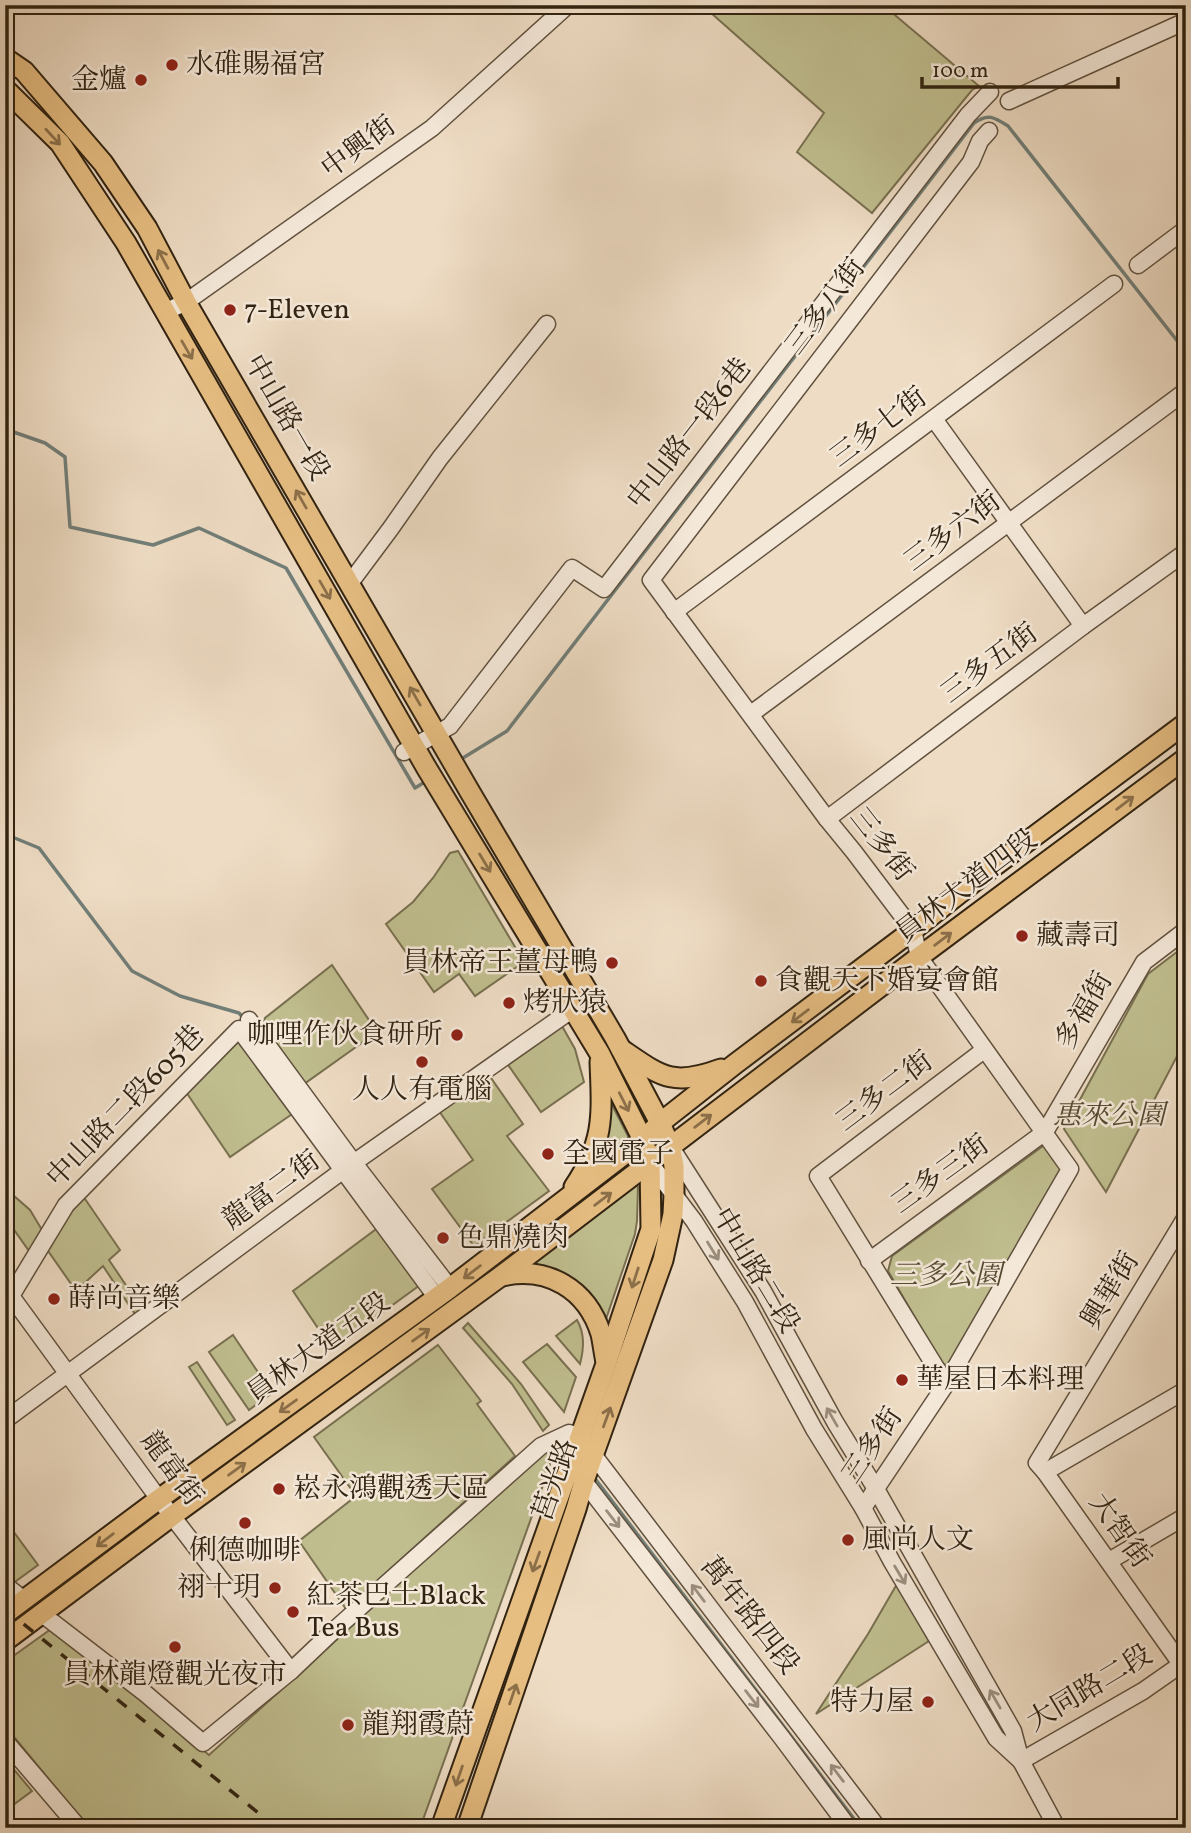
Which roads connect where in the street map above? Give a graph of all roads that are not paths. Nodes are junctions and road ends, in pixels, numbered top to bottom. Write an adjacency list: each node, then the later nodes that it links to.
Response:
1 (568, 5): 11 (street, 中興街)
2 (1186, 21): 6 (street)
3 (5, 58): 11 (main road, 中山路一段, one-way to 3)
4 (5, 89): 12 (main road, 中山路一段, one-way to 12)
5 (990, 92): 24 (street, 中山路一段6巷)
6 (1009, 100)
7 (989, 131): 18 (street, 三多八街)
8 (1186, 229): 9 (street)
9 (1138, 265)
10 (1114, 284): 15 (street, 三多七街)
11 (186, 302): 12 (street, 中興街); 19 (main road, 中山路一段, one-way to 11)
12 (165, 312): 26 (main road, 中山路一段, one-way to 26)
13 (547, 324): 19 (street)
14 (1186, 391): 16 (street, 三多六街)
15 (934, 419): 16 (street); 20 (street, 三多七街)
16 (1009, 524): 21 (street); 22 (street, 三多六街)
17 (1186, 552): 21 (street, 三多五街)
18 (651, 580): 20 (street, 三多街)
19 (350, 583): 24 (main road, 中山路一段, one-way to 19)
20 (674, 612): 22 (street, 三多街)
21 (1083, 626): 30 (street, 三多五街)
22 (751, 714): 30 (street, 三多街)
23 (1186, 723): 25 (main road, 員林大道四段)
24 (437, 733): 26 (street, 中山路一段6巷); 28 (main road, 中山路一段)
25 (1168, 736): 27 (street); 31 (main road, 員林大道四段)
26 (410, 749): 29 (main road, 中山路一段)
27 (1185, 761): 33 (main road, 員林大道四段, one-way to 27)
28 (470, 792): 35 (main road, 中山路二段)
29 (449, 805): 34 (main road, 中山路二段, one-way to 34)
30 (827, 819): 31 (street, 三多街)
31 (913, 930): 33 (street, 三多街); 38 (main road, 員林大道四段, one-way to 38)
32 (1186, 930): 40 (street, 多福街)
33 (919, 957): 36 (street, 三多街); 42 (main road, 員林大道四段, one-way to 33)
34 (573, 1009): 37 (main road, 中山路二段); 44 (street, 龍富二街)
35 (620, 1048): 38 (main road); 39 (main road, 中山路二段)
36 (984, 1050): 40 (street, 三多街); 48 (street, 三多二街)
37 (600, 1054): 41 (main road, 中山路二段, one-way to 41); 46 (main road)
38 (735, 1064): 39 (main road, 員林大道四段)
39 (660, 1123): 41 (main road, 員林大道五段); 42 (main road, 中山路二段)
40 (1045, 1132): 48 (street, 三多三街); 54 (street, 三多街)
41 (643, 1140): 43 (main road, 中山路二段); 46 (main road, 員林大道五段)
42 (670, 1146): 43 (main road, 員林大道四段); 45 (main road, 莒光路); 62 (street, 中山路二段, one-way to 42)
43 (650, 1163): 45 (street, 中山路二段); 49 (main road, 員林大道五段, one-way to 43); 52 (main road, 莒光路, one-way to 52)
44 (348, 1167): 50 (street); 51 (street, 中山路二段605巷); 53 (street, 龍富二街)
45 (674, 1194): 58 (main road, 莒光路, one-way to 45); 64 (street, 中山路二段, one-way to 64)
46 (550, 1212): 50 (main road, 員林大道五段, one-way to 50)
47 (1186, 1217): 60 (street, 興華街)
48 (869, 1261): 54 (street)
49 (501, 1276): 52 (main road); 65 (main road, 員林大道五段, one-way to 49)
50 (443, 1293): 63 (main road, 員林大道五段, one-way to 63)
51 (11, 1296): 53 (street, 龍富街)
52 (606, 1364): 57 (main road, 莒光路)
53 (69, 1373): 56 (street, 龍富二街); 63 (street, 龍富街)
54 (946, 1384): 62 (street, 三多街)
55 (1186, 1390): 60 (street)
56 (5, 1420)
57 (579, 1436): 58 (street, 萬年路四段); 59 (main road, 莒光路); 74 (street)
58 (593, 1456): 61 (main road, 莒光路); 81 (street, 萬年路四段, one-way to 58)
59 (571, 1465): 61 (street, 萬年路四段); 78 (main road, 莒光路, one-way to 78)
60 (1041, 1468): 67 (street, 大智街)
61 (583, 1481): 79 (main road, 莒光路, one-way to 61); 80 (street, 萬年路四段, one-way to 80)
62 (877, 1489): 64 (street, 三多街); 76 (street, 中山路二段, one-way to 62)
63 (159, 1499): 65 (street, 龍富街); 69 (main road, 員林大道五段, one-way to 69)
64 (863, 1508): 76 (street, 中山路二段, one-way to 76)
65 (173, 1516): 71 (main road, 員林大道五段); 74 (street, 龍富街)
66 (1186, 1516): 67 (street)
67 (1109, 1561): 73 (street, 大智街)
68 (5, 1585): 69 (street)
69 (24, 1600): 70 (main road, 員林大道五段)
70 (5, 1614)
71 (42, 1614): 72 (main road, 員林大道五段); 74 (street)
72 (5, 1641)
73 (1183, 1663): 76 (street, 大同路二段)
74 (291, 1671)
75 (5, 1741): 77 (street)
76 (1021, 1761): 82 (street, 中山路二段)
77 (79, 1828)
78 (441, 1828)
79 (467, 1828)
80 (849, 1828)
81 (878, 1828)
82 (1057, 1828)

